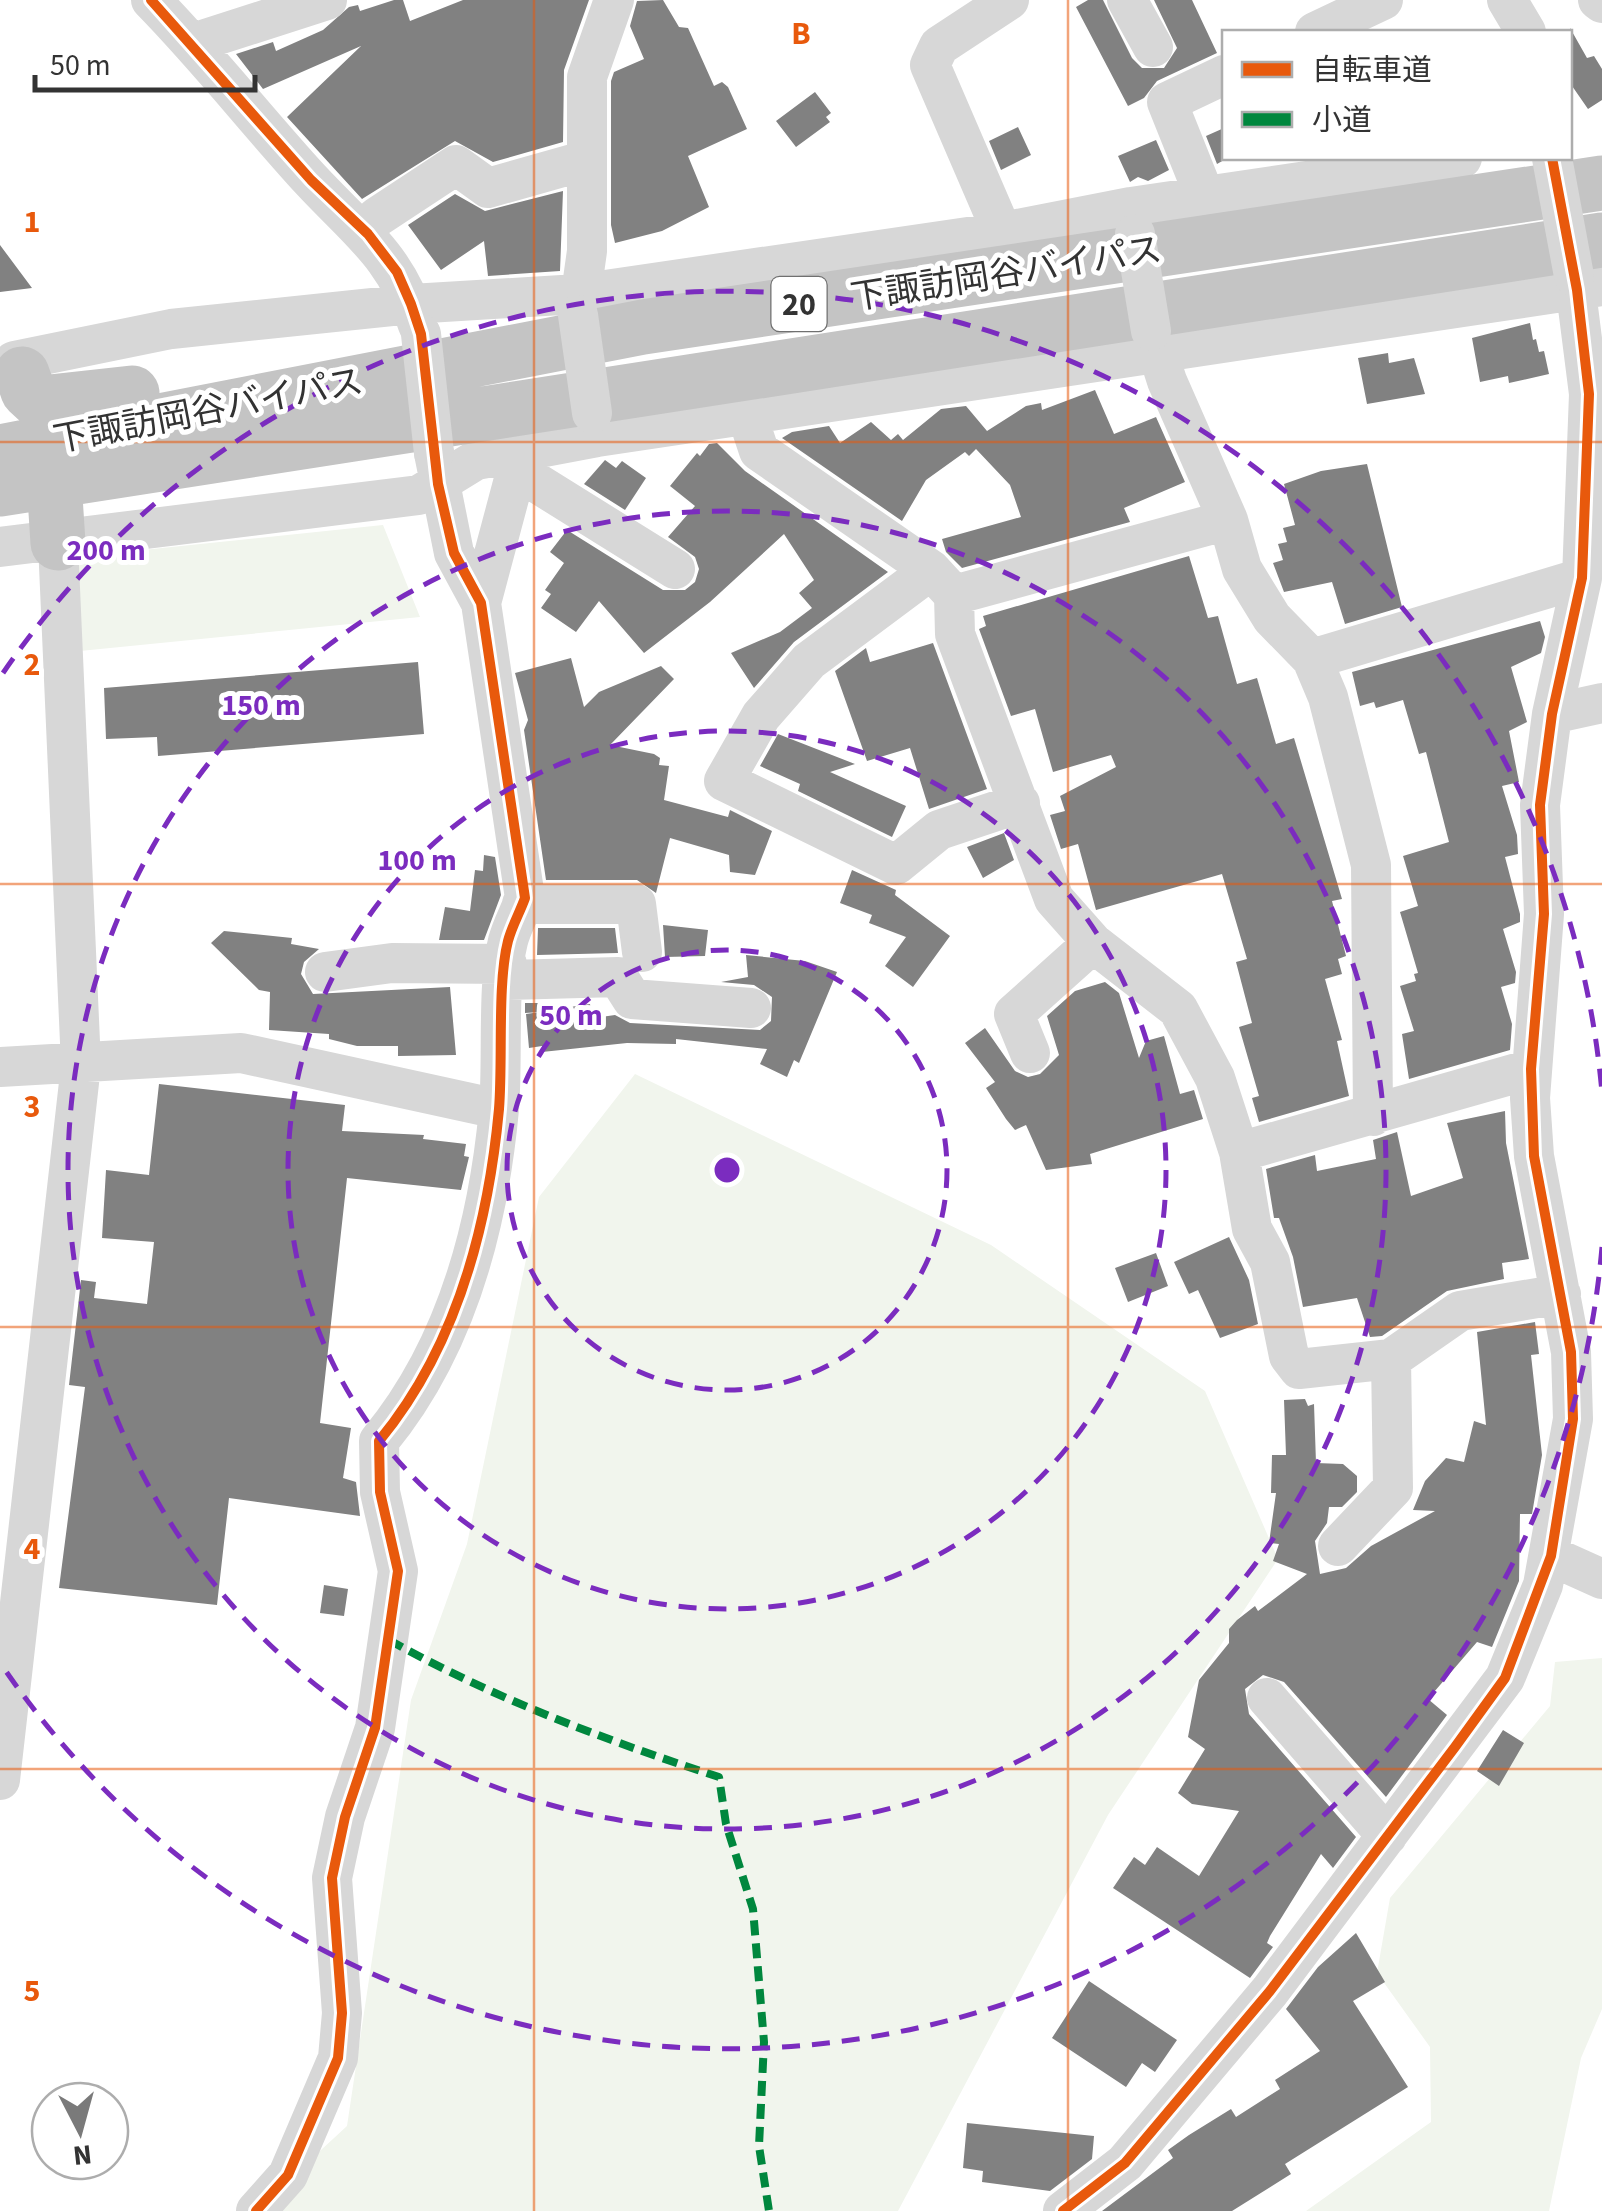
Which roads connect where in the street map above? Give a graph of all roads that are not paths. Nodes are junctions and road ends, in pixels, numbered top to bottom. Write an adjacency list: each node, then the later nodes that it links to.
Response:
1 (151, 0): 10 (street)
2 (327, 0): 10 (street)
3 (614, 0): 13 (street)
4 (1009, 0): 20 (street)
5 (1127, 0): 11 (street)
6 (1384, 0): 8 (street)
7 (1507, 0): 9 (street)
8 (1319, 30)
9 (1525, 30)
10 (193, 42): 22 (street)
11 (1153, 47)
12 (1222, 76): 17 (street)
13 (587, 160): 18 (street); 23 (street)
14 (1449, 160): 17 (street)
15 (1553, 160): 21 (street, bridge)
16 (1602, 183): 26 (highway, 下諏訪岡谷バイパス / 20)
17 (1205, 197): 19 (street)
18 (376, 217)
19 (1133, 220): 20 (street); 24 (street, bridge)
20 (1002, 232): 23 (street)
21 (1589, 273): 24 (street); 32 (highway, 下諏訪岡谷バイパス / 20); 38 (street)
22 (410, 293): 23 (street); 25 (street); 31 (street, bridge)
23 (578, 304): 28 (street, bridge)
24 (1154, 343): 27 (street); 34 (street)
25 (9, 363): 26 (highway)
26 (253, 400): 29 (highway, 下諏訪岡谷バイパス / 20)
27 (747, 415): 28 (street); 39 (street)
28 (594, 425): 30 (street)
29 (0, 452)
30 (518, 461): 31 (street); 37 (street); 40 (street)
31 (436, 468): 35 (street); 40 (street)
32 (54, 481): 33 (highway, 下諏訪岡谷バイパス / 20); 35 (highway)
33 (0, 488)
34 (1228, 520): 39 (street); 41 (street)
35 (58, 543): 36 (street); 52 (street)
36 (0, 547)
37 (675, 569)
38 (1582, 578): 41 (street); 43 (street)
39 (942, 583): 44 (street); 44 (street)
40 (481, 603): 45 (street)
41 (1312, 659): 56 (street)
42 (1602, 703): 43 (street)
43 (1552, 714): 54 (street)
44 (1020, 802): 46 (street)
45 (522, 904): 47 (street); 49 (street)
46 (1093, 943): 51 (street); 57 (street)
47 (642, 952)
48 (324, 972): 49 (street)
49 (506, 972): 50 (street); 55 (street)
50 (751, 1008)
51 (1030, 1053)
52 (81, 1065): 53 (street); 55 (street); 64 (street)
53 (0, 1067)
54 (1531, 1069): 56 (street); 58 (street)
55 (498, 1109): 66 (street)
56 (1373, 1116): 57 (street)
57 (1239, 1152): 59 (street)
58 (1561, 1294): 59 (street); 61 (street)
59 (1392, 1359): 60 (street)
60 (1338, 1546)
61 (1551, 1556): 62 (street); 65 (street)
62 (1602, 1579)
63 (1267, 1698): 65 (street)
64 (0, 1780)
65 (1387, 1836): 67 (street)
66 (256, 2211)
67 (1063, 2211)

